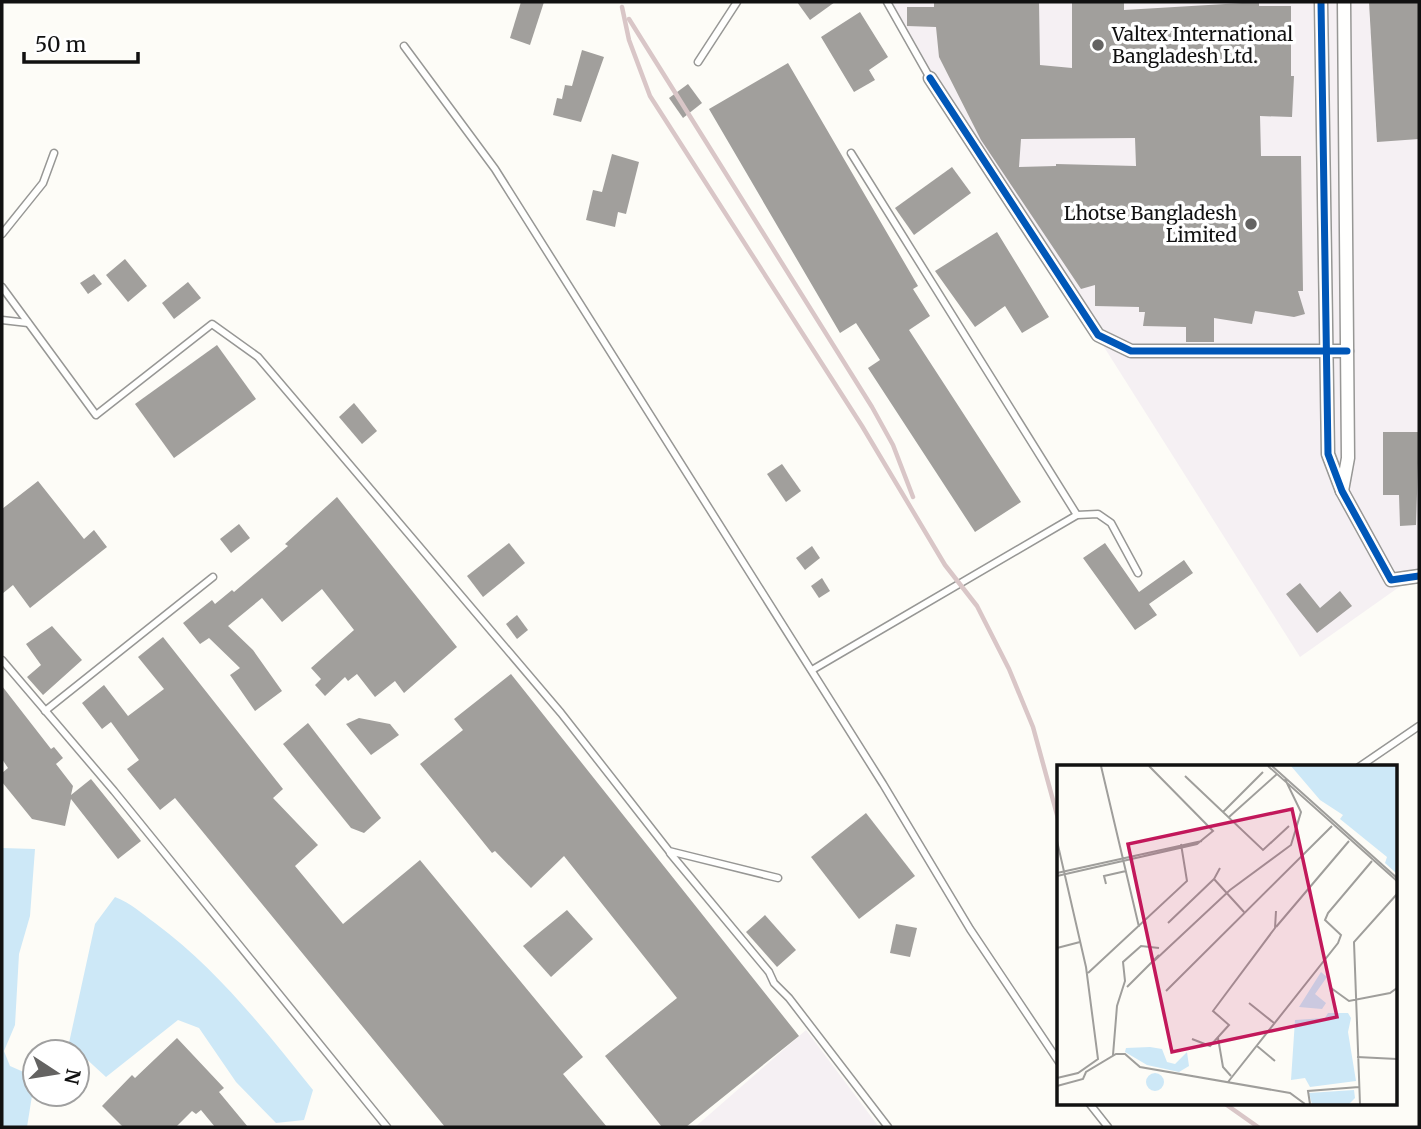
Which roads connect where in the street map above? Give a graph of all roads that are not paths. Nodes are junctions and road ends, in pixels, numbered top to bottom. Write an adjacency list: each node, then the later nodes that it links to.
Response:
1 (737, 2): 6 (lane)
2 (887, 2): 7 (lane)
3 (1321, 2): 14 (street)
4 (1344, 2): 15 (street)
5 (404, 46): 22 (lane)
6 (698, 62)
7 (930, 78): 14 (street)
8 (54, 153): 10 (lane)
9 (852, 153): 17 (lane)
10 (2, 234)
11 (2, 287): 13 (lane)
12 (2, 320): 13 (lane)
13 (28, 323): 26 (lane)
14 (1325, 351): 15 (street); 16 (street)
15 (1347, 351): 16 (street)
16 (1342, 491): 19 (street)
17 (1077, 516): 18 (lane); 22 (lane)
18 (1138, 573)
19 (1419, 576)
20 (213, 577): 23 (lane)
21 (2, 660): 23 (lane)
22 (812, 670): 28 (lane)
23 (45, 711): 30 (lane)
24 (1419, 726): 25 (lane)
25 (1362, 765)
26 (668, 851): 27 (lane); 31 (lane)
27 (778, 878)
28 (1057, 1059)
29 (1090, 1104): 32 (lane)
30 (387, 1127)
31 (888, 1127)
32 (1108, 1127)

